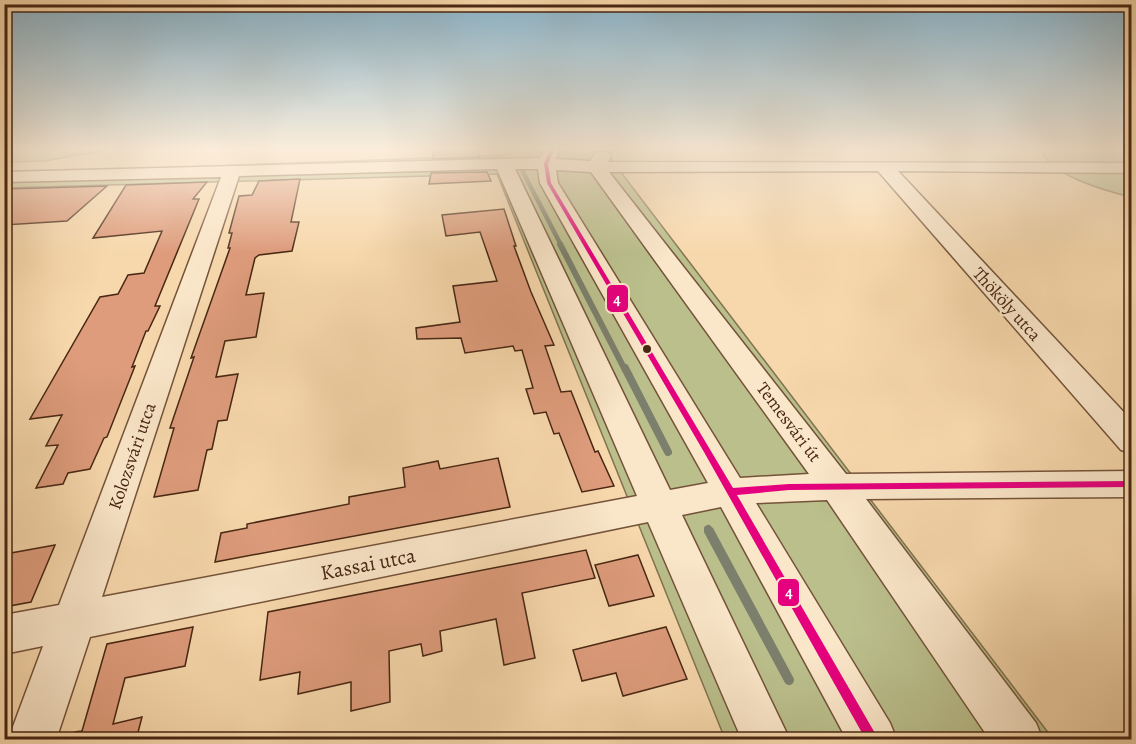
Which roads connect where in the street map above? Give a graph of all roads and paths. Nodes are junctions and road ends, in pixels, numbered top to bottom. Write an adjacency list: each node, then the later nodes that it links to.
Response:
1 (228, 184): 11 (street, Kolozsvári utca)
2 (513, 184): 10 (street)
3 (549, 184): 9 (street)
4 (619, 184): 8 (street, Temesvári út)
5 (899, 184): 6 (street, Thököly utca)
6 (1131, 442)
7 (1131, 484): 8 (street, Kassai utca)
8 (838, 488): 9 (street, Kassai utca); 16 (street, Temesvári út)
9 (730, 492): 10 (street, Kassai utca); 15 (street)
10 (659, 507): 11 (street, Kassai utca); 14 (street)
11 (74, 622): 12 (street, Kassai utca); 13 (street, Kolozsvári utca)
12 (4, 635)
13 (32, 740)
14 (766, 740)
15 (873, 740)
16 (1019, 740)

